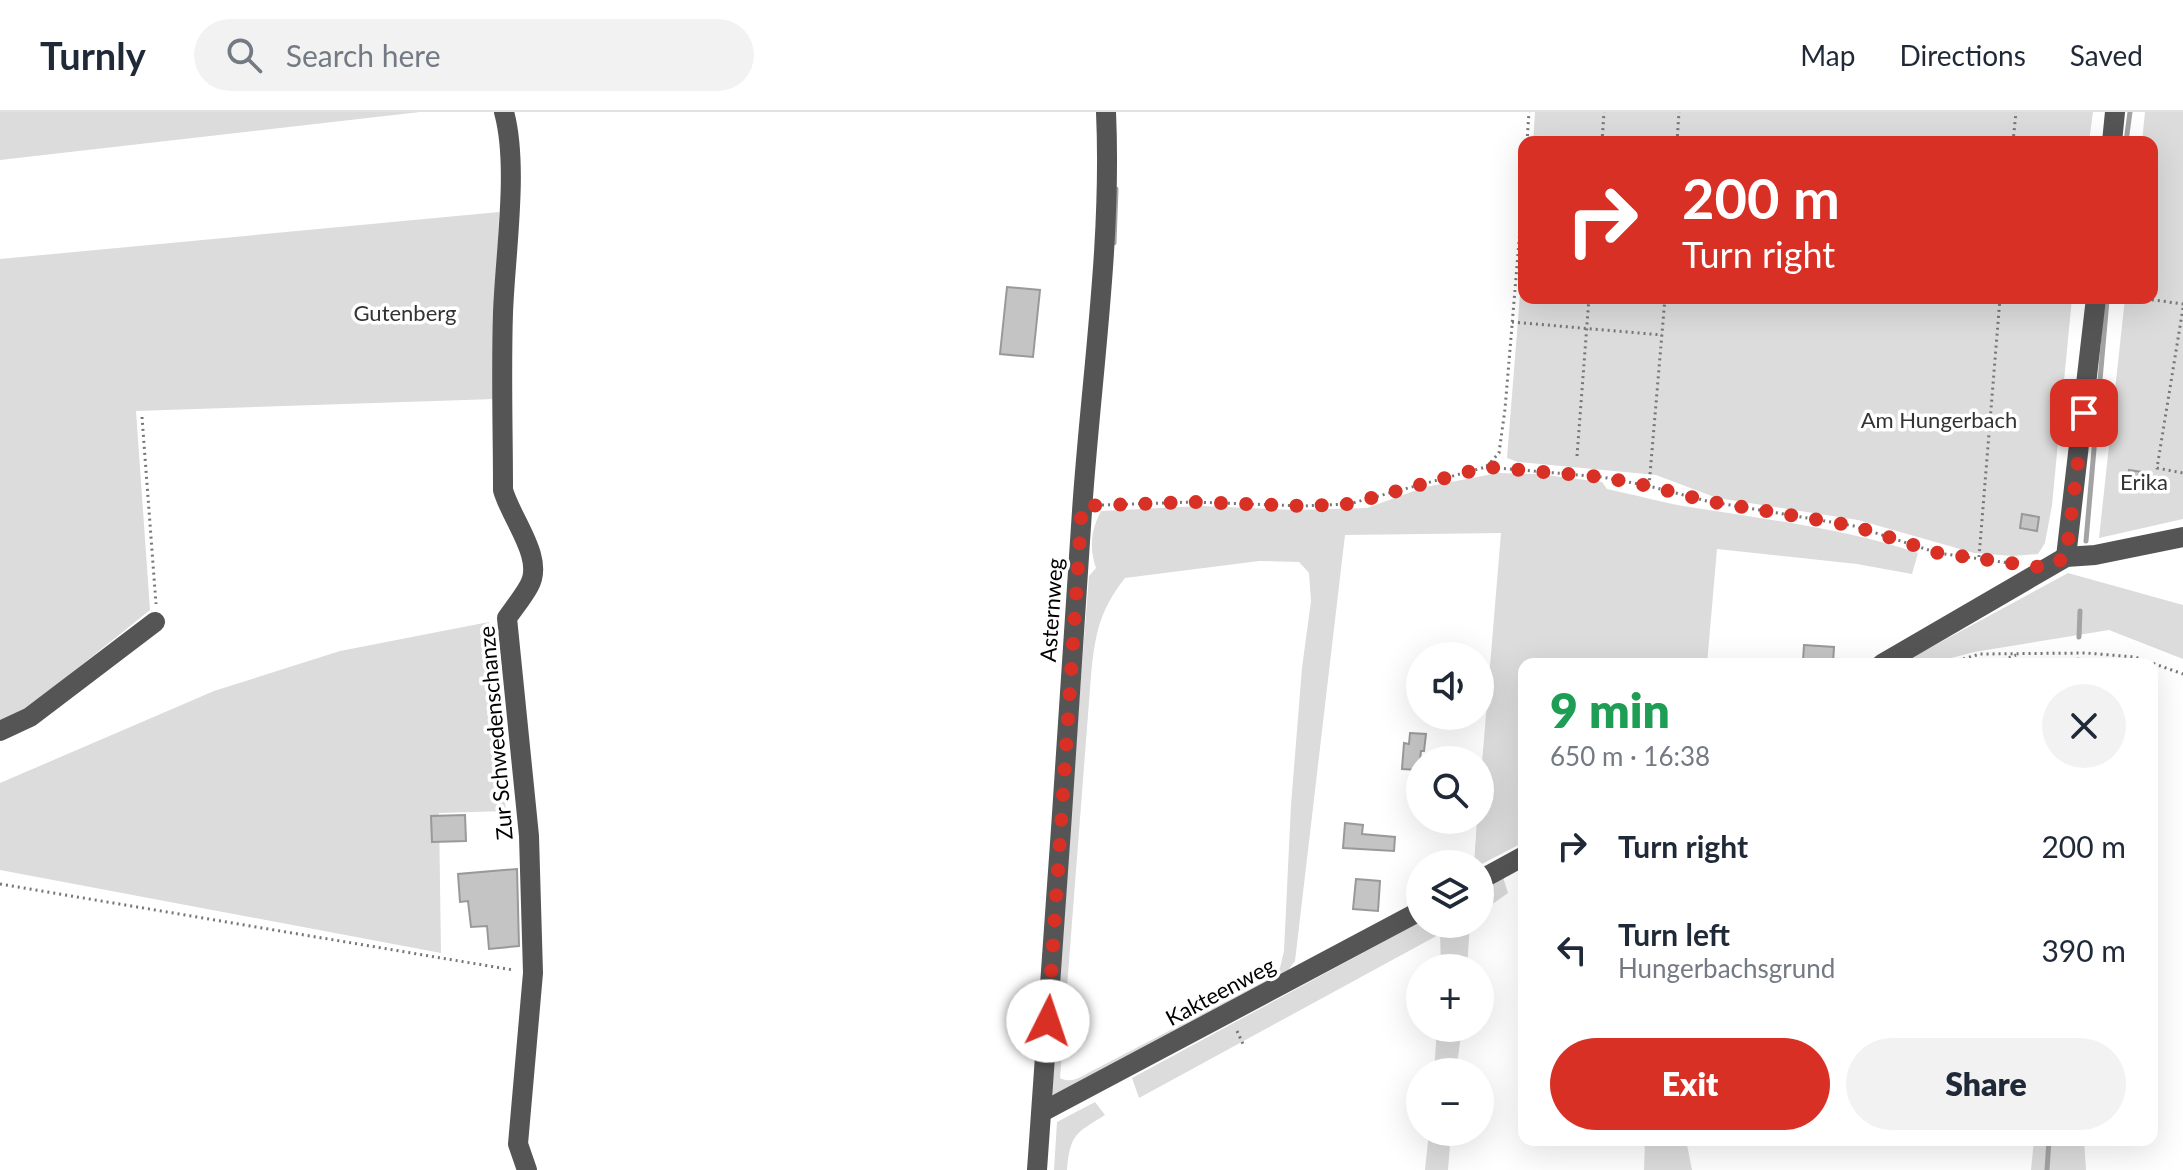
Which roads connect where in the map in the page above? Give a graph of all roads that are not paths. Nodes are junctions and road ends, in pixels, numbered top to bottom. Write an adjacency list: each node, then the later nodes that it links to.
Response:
1 (504, 112): 15 (street, Zur Schwedenschanze)
2 (1106, 112): 14 (street, Asternweg)
3 (2115, 112): 4 (street)
4 (2113, 136)
5 (2095, 304): 7 (street)
6 (2183, 537): 7 (street)
7 (2066, 557): 9 (street)
8 (155, 622): 10 (street)
9 (1892, 658)
10 (0, 731)
11 (1518, 859): 12 (street)
12 (1494, 872)
13 (1406, 918): 14 (street, Kakteenweg)
14 (1042, 1112): 16 (street, Asternweg)
15 (527, 1170)
16 (1037, 1170)

